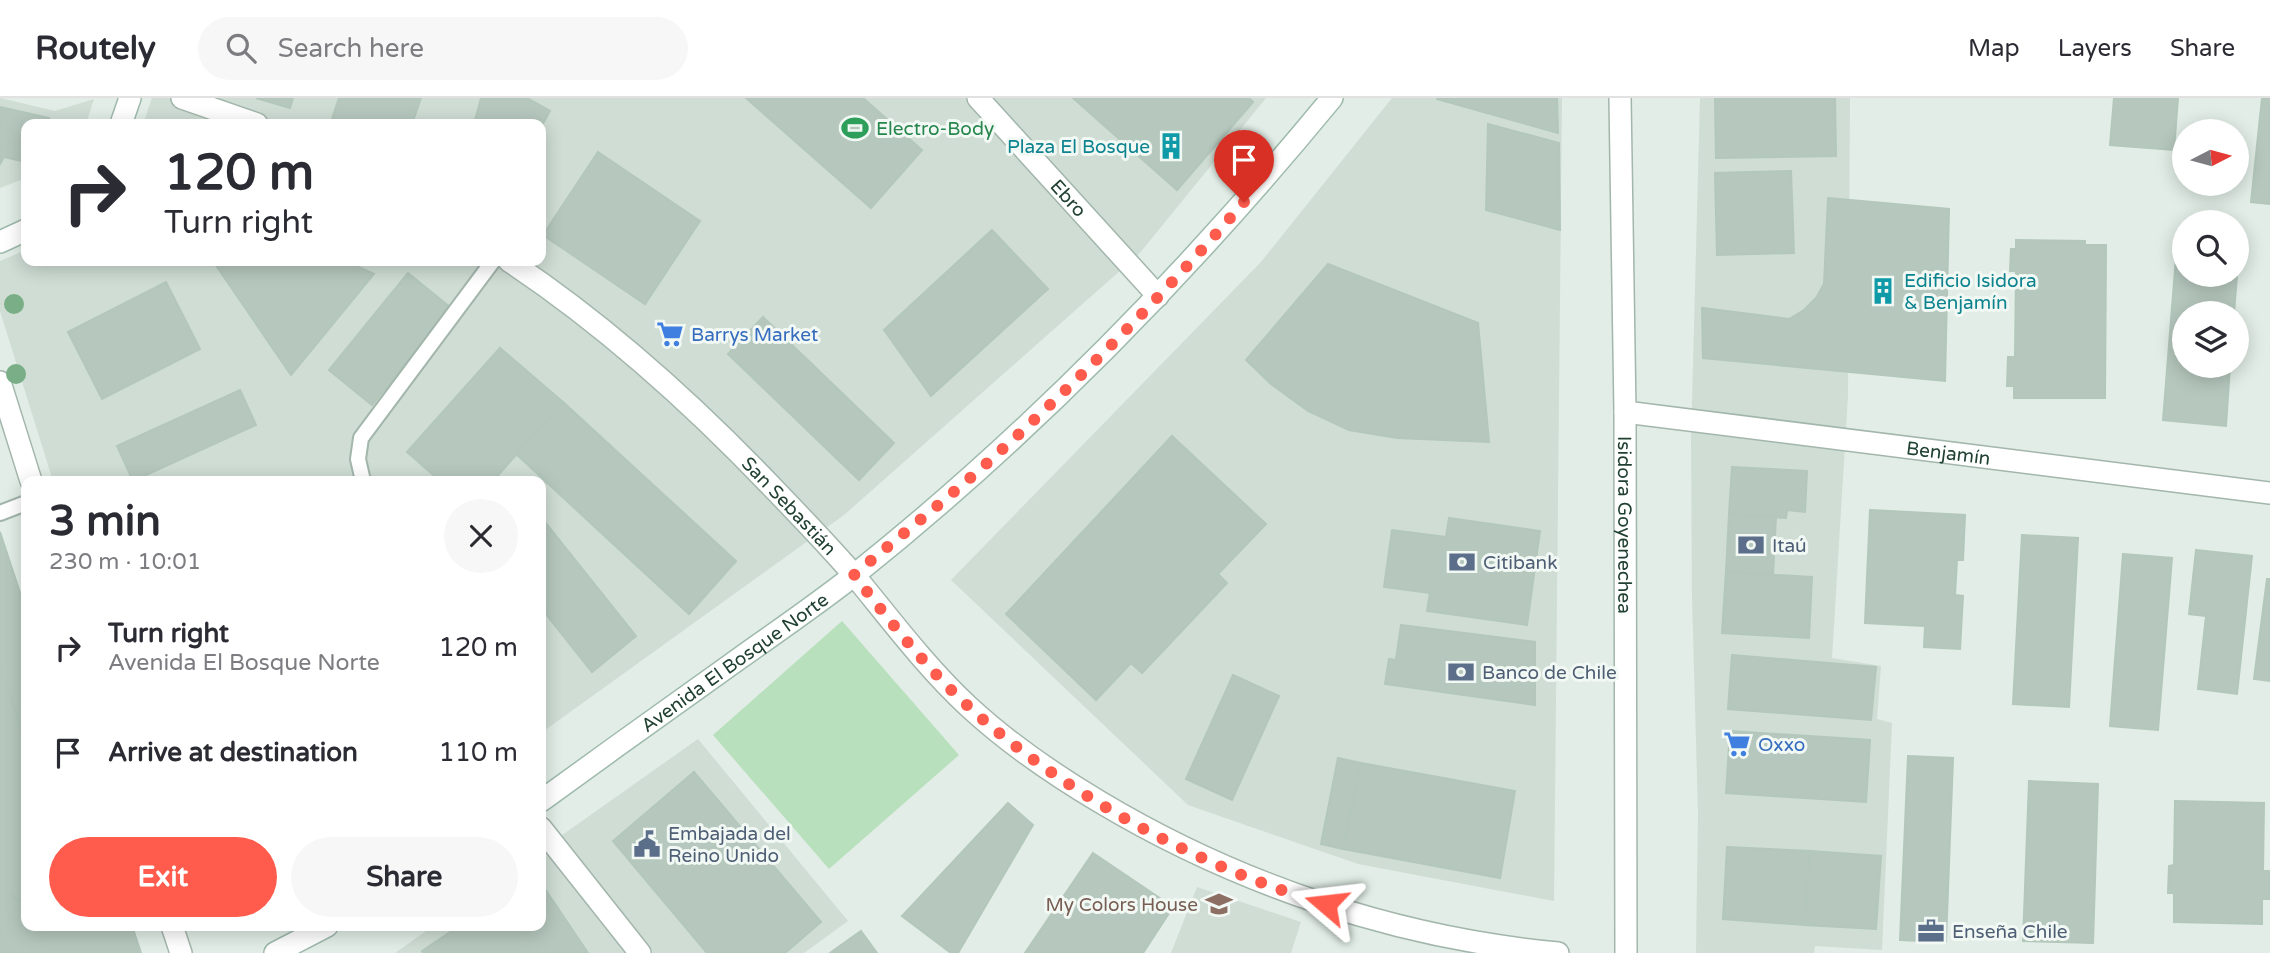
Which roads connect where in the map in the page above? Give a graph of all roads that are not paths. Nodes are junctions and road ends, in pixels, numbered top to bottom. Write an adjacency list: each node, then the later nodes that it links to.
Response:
1 (130, 98): 6 (street)
2 (182, 98): 7 (street)
3 (978, 98): 12 (street, Ebro)
4 (1332, 98): 12 (street, Avenida El Bosque Norte)
5 (1620, 98): 14 (street, Isidora Goyenechea)
6 (123, 119)
7 (243, 119)
8 (21, 232): 9 (street)
9 (0, 242)
10 (489, 266): 16 (lane)
11 (516, 266): 20 (street, San Sebastián)
12 (1158, 296): 20 (street, Avenida El Bosque Norte)
13 (0, 382): 15 (street)
14 (1625, 412): 17 (street, Benjamín); 29 (street, Isidora Goyenechea)
15 (29, 476)
16 (362, 476)
17 (2270, 493)
18 (21, 505): 19 (lane)
19 (0, 513)
20 (854, 575): 21 (street, Avenida El Bosque Norte); 28 (street, San Sebastián)
21 (546, 797)
22 (546, 834): 27 (street)
23 (174, 931): 25 (street)
24 (317, 931): 26 (street)
25 (181, 953)
26 (275, 953)
27 (640, 953)
28 (1558, 953)
29 (1626, 953)

